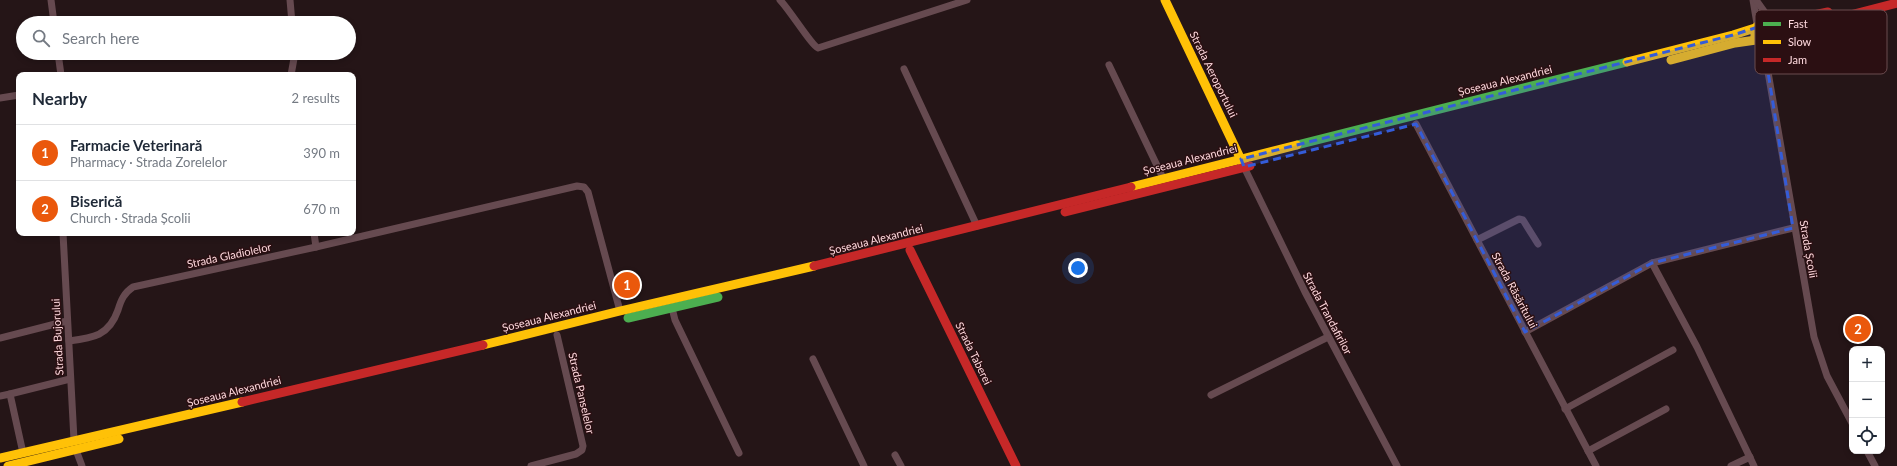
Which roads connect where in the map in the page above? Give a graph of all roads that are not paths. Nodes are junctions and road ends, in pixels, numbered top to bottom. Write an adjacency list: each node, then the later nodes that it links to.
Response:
1 (51, 0): 13 (street)
2 (290, 0): 14 (street)
3 (780, 0): 4 (street)
4 (967, 0)
5 (1165, 0): 28 (main road, Strada Aeroportului)
6 (1753, 0): 15 (street)
7 (1756, 0): 10 (street)
8 (1876, 0): 11 (main road, Șoseaua Alexandriei)
9 (1897, 3): 12 (main road, Șoseaua Alexandriei)
10 (1764, 10)
11 (1837, 10)
12 (1870, 10)
13 (53, 16)
14 (291, 16)
15 (1755, 17)
16 (1755, 26): 28 (main road, Șoseaua Alexandriei)
17 (1755, 42): 27 (main road, Șoseaua Alexandriei)
18 (59, 60): 22 (street)
19 (293, 60): 23 (street)
20 (1109, 65): 29 (street)
21 (904, 69): 30 (street)
22 (61, 72)
23 (291, 72)
24 (1768, 74): 31 (street, Strada Școlii)
25 (16, 95): 26 (street)
26 (0, 98)
27 (1416, 124): 28 (main road, Șoseaua Alexandriei); 34 (street, Strada Răsăritului)
28 (1242, 163): 29 (main road, Șoseaua Alexandriei); 37 (main road, Șoseaua Alexandriei); 44 (street, Strada Trandafirilor)
29 (1163, 178): 30 (main road, Șoseaua Alexandriei)
30 (977, 226): 40 (main road, Șoseaua Alexandriei)
31 (1794, 228): 38 (street); 55 (street, Strada Școlii)
32 (63, 236): 41 (street, Strada Bujorului)
33 (314, 236): 36 (street)
34 (1477, 240): 35 (street); 42 (street, Strada Răsăritului)
35 (1538, 244)
36 (316, 247): 40 (street, Strada Gladiolelor); 46 (street, Strada Gladiolelor)
37 (910, 250): 39 (main road, Șoseaua Alexandriei); 70 (main road, Strada Taberei)
38 (1652, 263): 42 (street); 63 (street)
39 (672, 308): 43 (main road, Șoseaua Alexandriei); 60 (street)
40 (620, 310): 56 (main road, Șoseaua Alexandriei)
41 (67, 321): 45 (street); 46 (street, Strada Bujorului)
42 (1525, 332): 53 (street, Strada Răsăritului)
43 (557, 335): 57 (main road, Șoseaua Alexandriei); 67 (street, Strada Panselelor)
44 (1328, 337): 51 (street); 71 (street, Strada Trandafirilor)
45 (0, 338)
46 (69, 341): 49 (street, Strada Bujorului)
47 (1673, 350): 53 (street)
48 (813, 359): 68 (street)
49 (70, 379): 50 (street); 56 (street, Strada Bujorului)
50 (10, 394): 52 (street); 59 (street)
51 (1211, 395)
52 (0, 396)
53 (1565, 409): 58 (street, Strada Răsăritului)
54 (1666, 409): 58 (street)
55 (1849, 418)
56 (74, 440): 59 (main road, Șoseaua Alexandriei)
57 (76, 450): 65 (main road, Șoseaua Alexandriei); 66 (street)
58 (1588, 451): 72 (street, Strada Răsăritului)
59 (23, 453): 64 (main road, Șoseaua Alexandriei)
60 (739, 453)
61 (1869, 454): 75 (street)
62 (895, 455): 69 (street)
63 (1750, 457): 73 (street); 74 (street)
64 (0, 458)
65 (8, 466)
66 (82, 466)
67 (531, 466)
68 (864, 466)
69 (901, 466)
70 (1016, 466)
71 (1397, 466)
72 (1596, 466)
73 (1732, 466)
74 (1754, 466)
75 (1875, 466)

